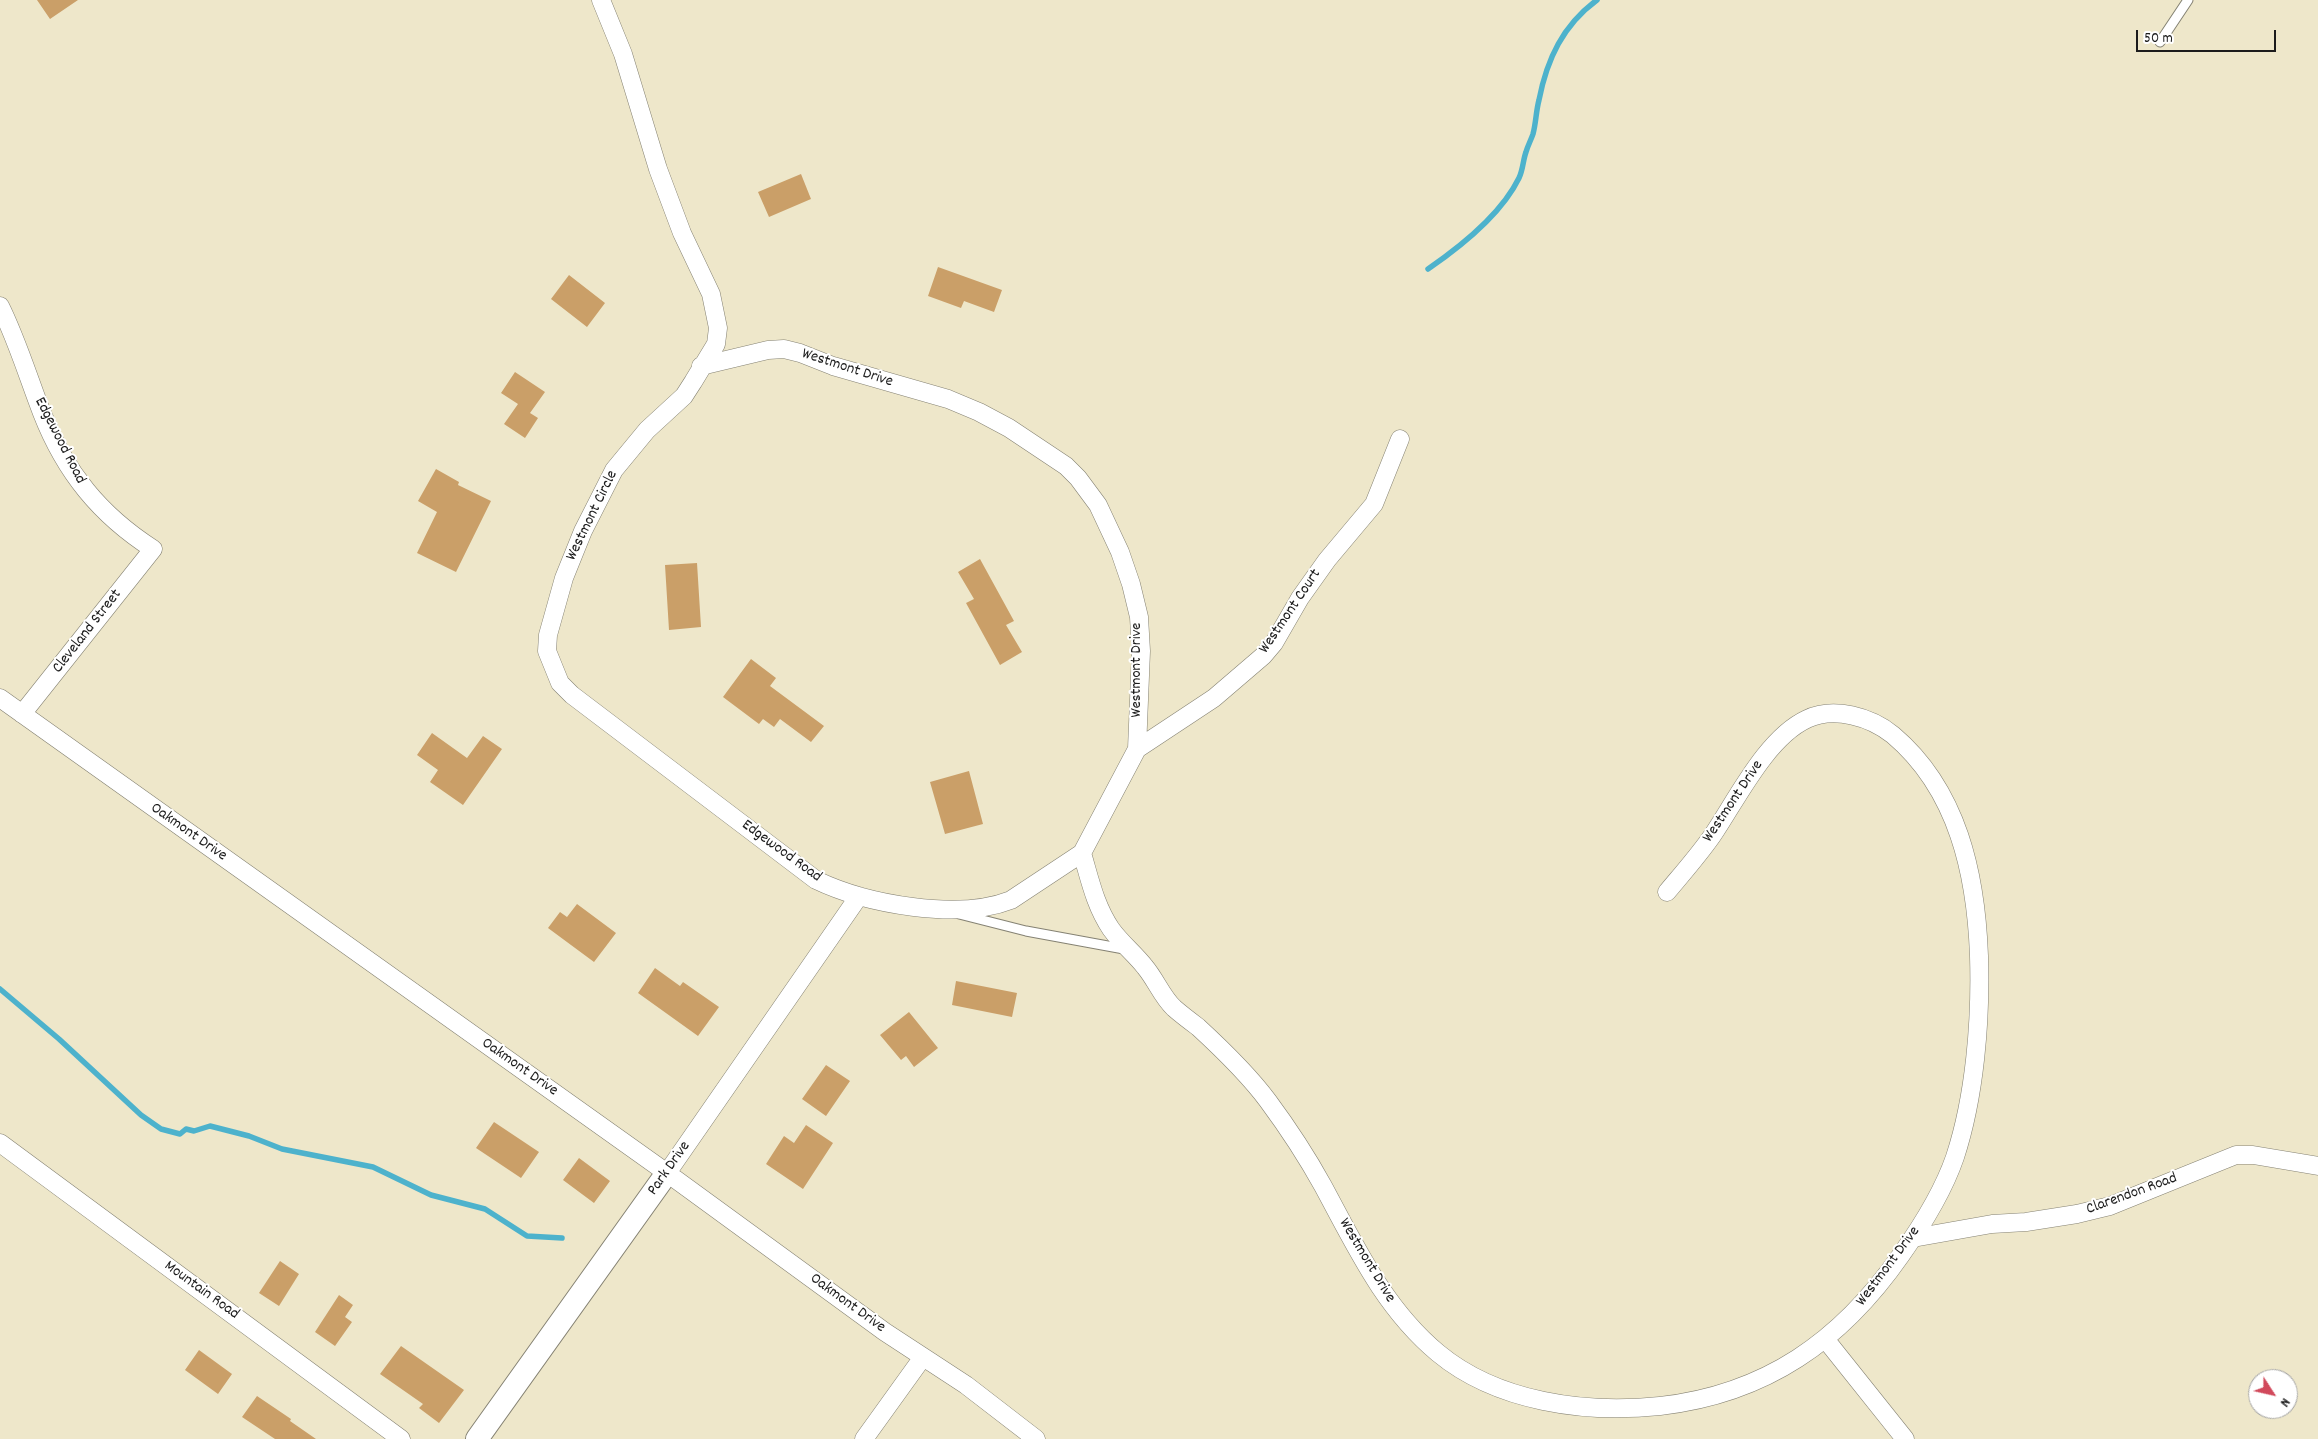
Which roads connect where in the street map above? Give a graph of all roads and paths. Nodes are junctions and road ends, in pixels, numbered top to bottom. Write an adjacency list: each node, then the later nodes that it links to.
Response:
1 (601, 0): 5 (street)
2 (2188, 0): 3 (lane)
3 (2160, 42)
4 (0, 306): 7 (street, Edgewood Road)
5 (701, 366): 8 (street, Westmont Circle); 11 (street, Westmont Drive)
6 (1400, 439): 11 (street, Westmont Court)
7 (153, 549): 10 (street, Cleveland Street)
8 (548, 635): 14 (street, Edgewood Road)
9 (0, 698): 10 (street, Oakmont Drive)
10 (22, 714): 19 (street, Oakmont Drive)
11 (1137, 749): 12 (street, Westmont Court)
12 (1082, 854): 15 (street, Edgewood Road); 16 (street, Westmont Drive)
13 (1667, 892): 20 (street, Westmont Drive)
14 (859, 896): 15 (street, Edgewood Road); 19 (street, Park Drive)
15 (943, 909): 16 (lane)
16 (1130, 950): 21 (street, Westmont Drive)
17 (0, 1142): 23 (street, Mountain Road)
18 (2318, 1166): 20 (street, Clarendon Road)
19 (667, 1173): 22 (street, Oakmont Drive); 24 (street, Park Drive)
20 (1913, 1238): 21 (street, Westmont Drive)
21 (1826, 1340): 27 (street)
22 (923, 1357): 25 (street); 26 (street, Oakmont Drive)
23 (401, 1439)
24 (477, 1439)
25 (864, 1439)
26 (1036, 1439)
27 (1904, 1439)

